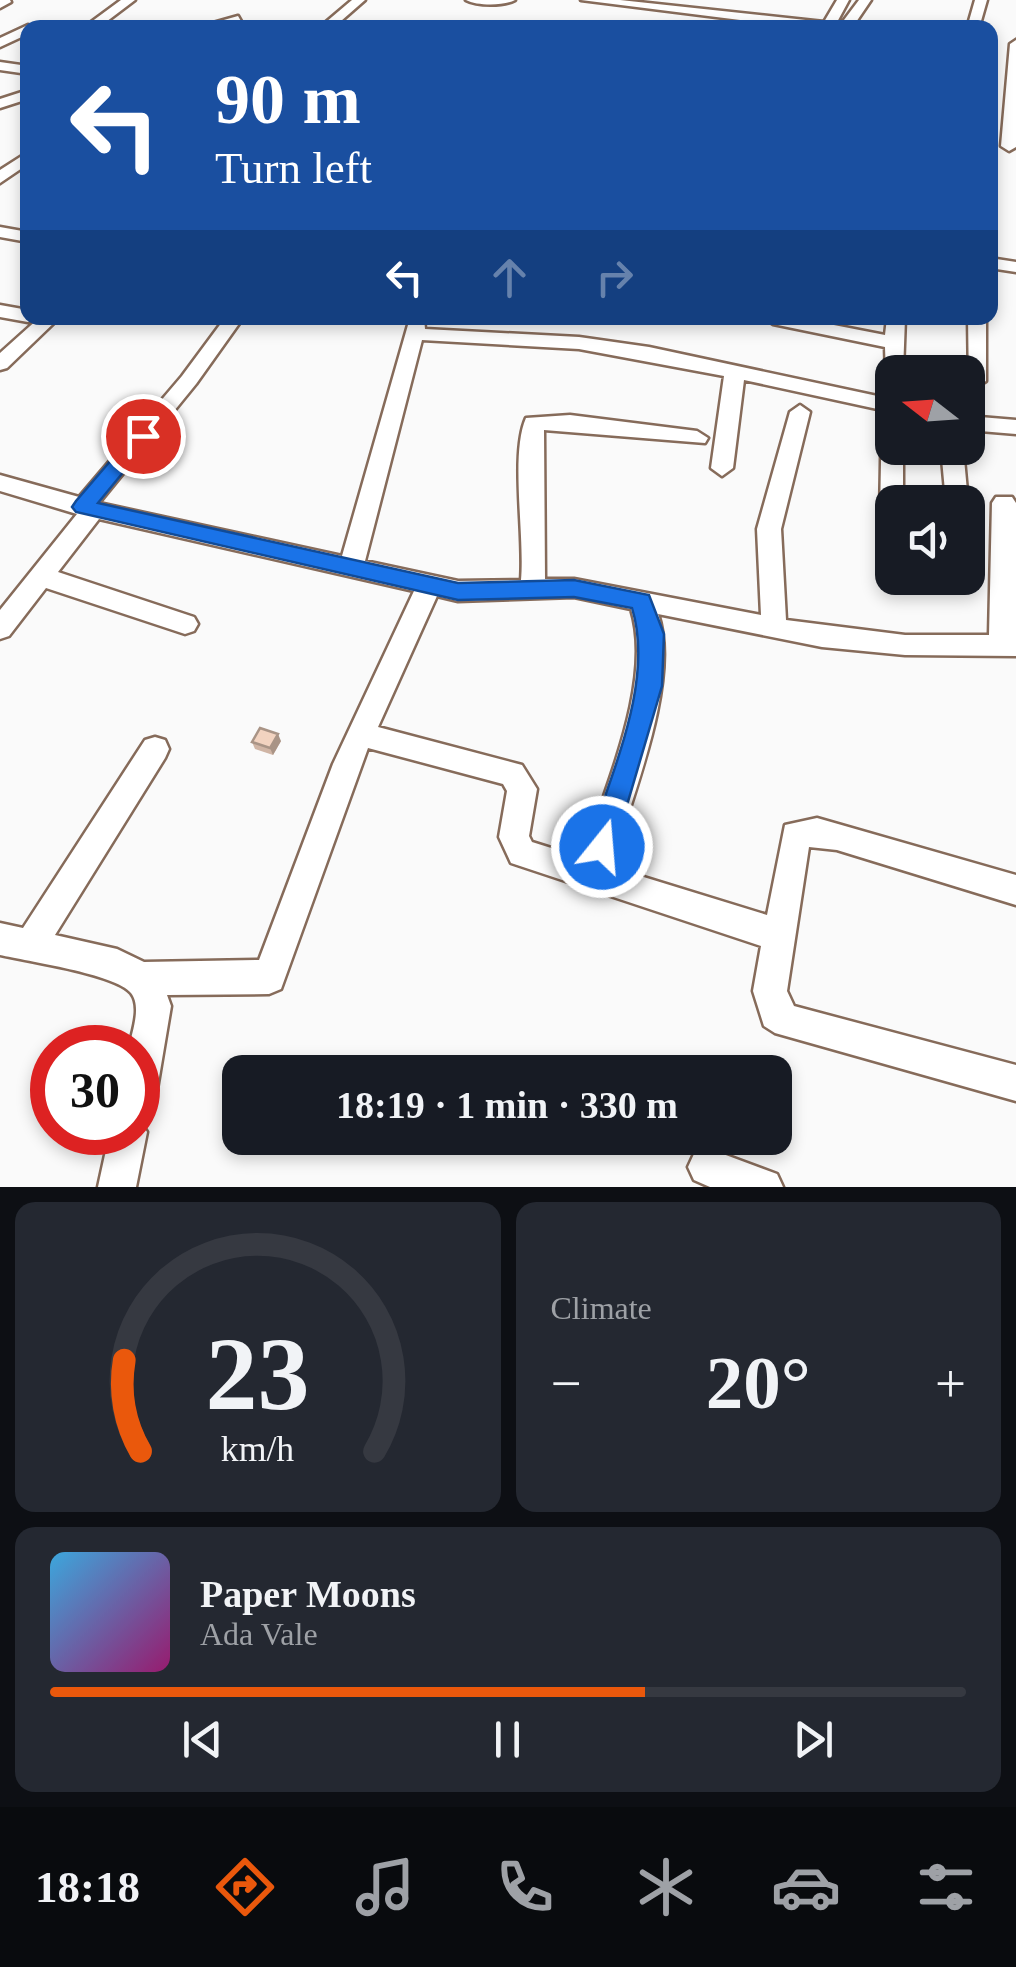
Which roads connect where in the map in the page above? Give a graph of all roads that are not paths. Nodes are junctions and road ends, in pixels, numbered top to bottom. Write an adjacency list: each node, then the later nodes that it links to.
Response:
1 (128, 0): 9 (street)
2 (359, 0): 10 (street)
3 (472, 0): 4 (street)
4 (509, 0)
5 (587, 0): 7 (street)
6 (865, 0): 15 (street)
7 (627, 2): 8 (street)
8 (674, 10): 11 (street); 12 (street)
9 (99, 20)
10 (335, 20)
11 (667, 20)
12 (734, 20)
13 (756, 20): 14 (street)
14 (804, 20)
15 (845, 20)
16 (999, 44): 17 (street)
17 (1016, 46): 18 (street)
18 (1009, 146)
19 (20, 162): 20 (street)
20 (0, 178)
21 (34, 325): 30 (street)
22 (229, 325): 40 (street)
23 (808, 325): 27 (street)
24 (896, 325): 27 (street)
25 (977, 325): 29 (street)
26 (416, 326): 31 (street); 41 (street)
27 (895, 343): 28 (street)
28 (894, 355)
29 (976, 355)
30 (0, 364)
31 (734, 370): 32 (street); 37 (street)
32 (875, 402)
33 (800, 412): 47 (street)
34 (985, 424): 35 (street)
35 (1016, 427)
36 (698, 438): 44 (street)
37 (722, 468)
38 (0, 483): 40 (street)
39 (1004, 503): 49 (street)
40 (88, 508): 41 (street); 42 (street)
41 (350, 566): 43 (street)
42 (40, 576): 46 (street); 48 (street)
43 (429, 586): 44 (street); 50 (street)
44 (532, 590): 45 (street)
45 (641, 601): 47 (street); 52 (street)
46 (185, 624)
47 (774, 628): 49 (street)
48 (0, 630)
49 (1009, 645)
50 (360, 734): 52 (street); 56 (street)
51 (156, 749): 55 (street)
52 (593, 876): 54 (street)
53 (1016, 890): 54 (street)
54 (778, 935): 58 (street)
55 (15, 942): 56 (street)
56 (142, 979): 57 (street)
57 (151, 1025)
58 (1016, 1083)
59 (124, 1155): 61 (street)
60 (707, 1167): 62 (street)
61 (117, 1187)
62 (764, 1187)

